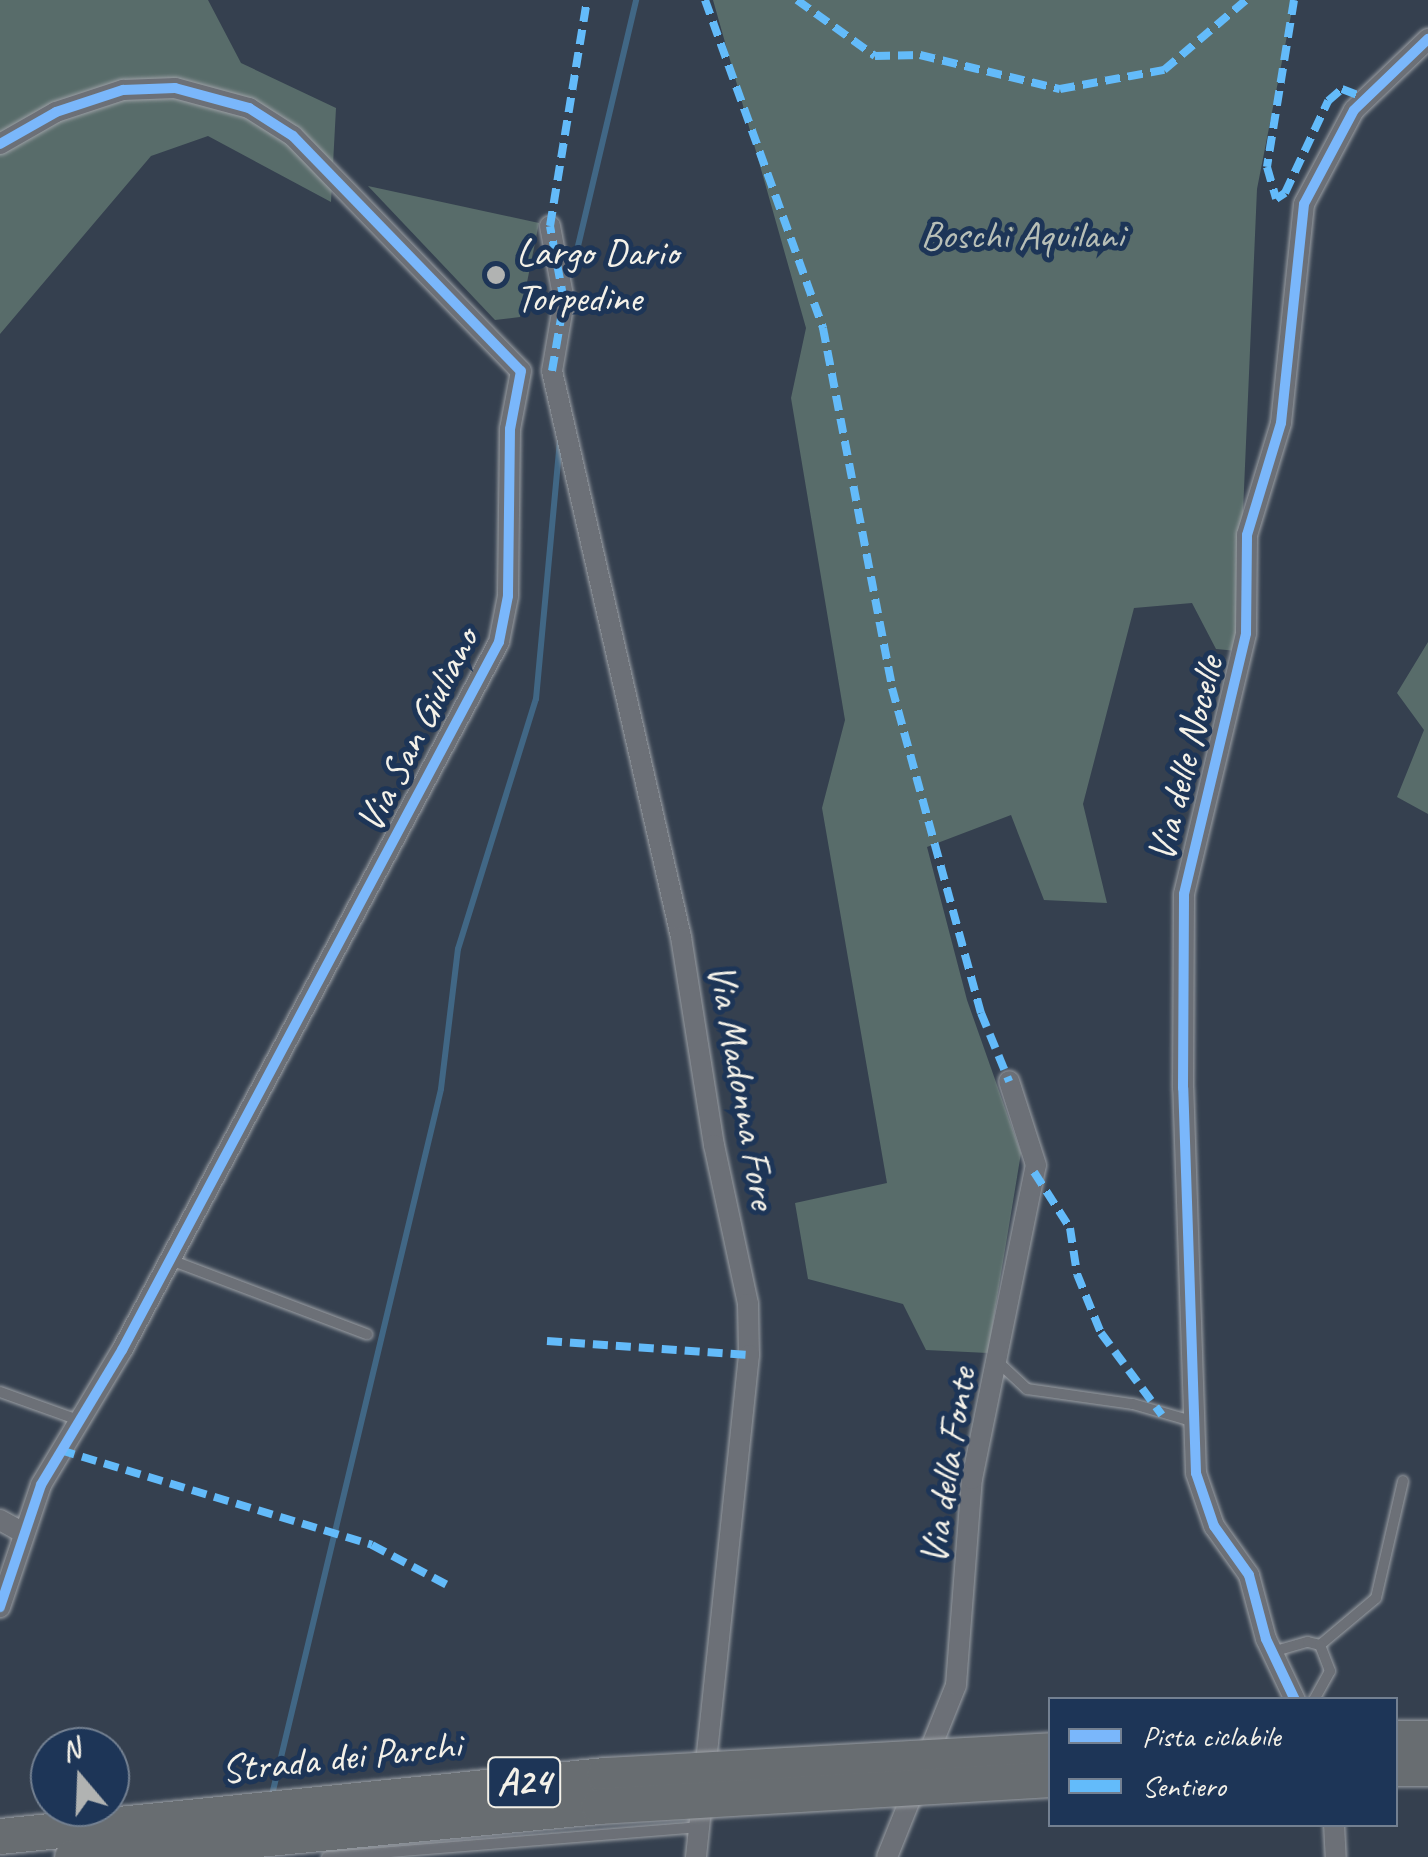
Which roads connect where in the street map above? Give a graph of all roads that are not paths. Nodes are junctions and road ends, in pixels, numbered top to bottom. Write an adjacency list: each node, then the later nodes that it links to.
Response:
1 (1428, 39): 12 (street, Via delle Nocelle)
2 (0, 144): 4 (street)
3 (550, 226): 5 (street)
4 (521, 371): 5 (street); 7 (street, Via San Giuliano)
5 (552, 371): 27 (street, Via Madonna Fore)
6 (1009, 1081): 9 (street, Via della Fonte)
7 (167, 1258): 8 (lane); 11 (street, Via San Giuliano)
8 (367, 1334)
9 (998, 1362): 12 (lane); 33 (street, Via della Fonte)
10 (0, 1392): 11 (lane)
11 (78, 1420): 15 (street, Via San Giuliano)
12 (1195, 1422): 18 (street, Via delle Nocelle)
13 (1403, 1481): 17 (lane)
14 (0, 1520): 15 (street)
15 (22, 1532): 16 (street, Via San Giuliano)
16 (0, 1607)
17 (1320, 1645): 18 (lane); 20 (lane)
18 (1272, 1653): 19 (street, Via delle Nocelle)
19 (1294, 1697)
20 (1316, 1697)
21 (1398, 1738): 22 (highway)
22 (1428, 1738)
23 (1048, 1750): 29 (highway, Strada dei Parchi / A24, bridge)
24 (1398, 1768): 25 (highway)
25 (1428, 1768)
26 (1048, 1778): 30 (highway, Strada dei Parchi / A24, bridge)
27 (699, 1827): 31 (lane); 32 (street, Via Madonna Fore)
28 (1334, 1827): 34 (street)
29 (0, 1836)
30 (72, 1857)
31 (327, 1857)
32 (696, 1857)
33 (887, 1857)
34 (1336, 1857)

